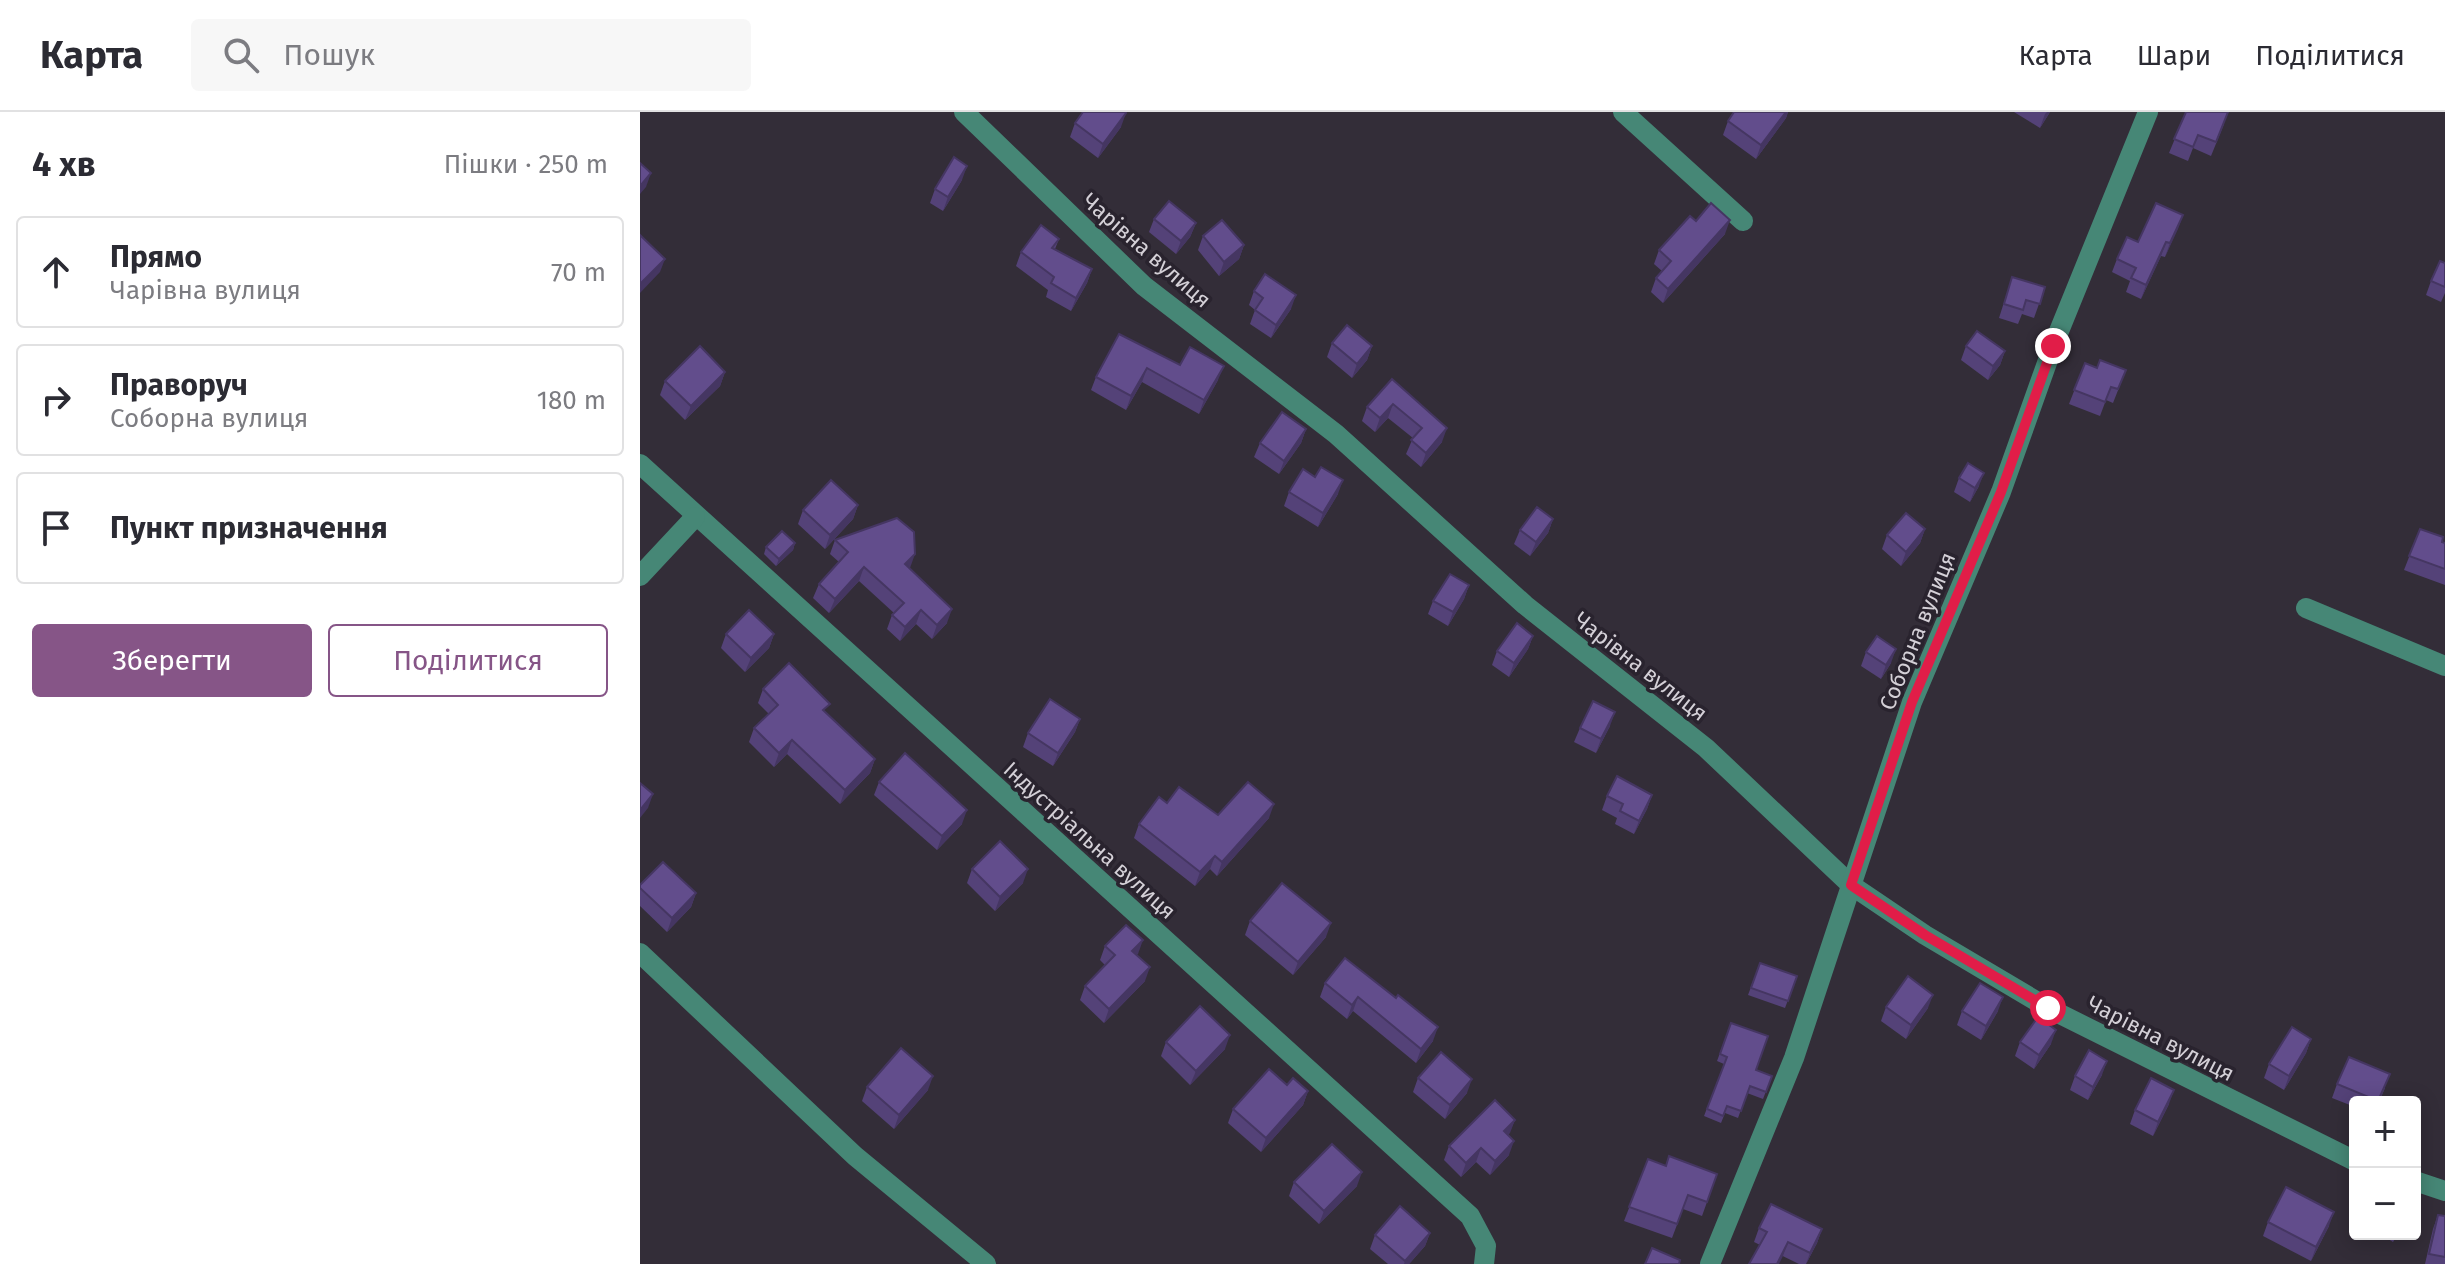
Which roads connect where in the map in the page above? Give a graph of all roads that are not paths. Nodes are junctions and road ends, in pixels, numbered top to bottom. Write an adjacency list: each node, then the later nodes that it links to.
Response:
1 (964, 112): 11 (street, Чарівна вулиця)
2 (1623, 112): 4 (street)
3 (2148, 112): 11 (street, Соборна вулиця)
4 (1647, 119): 5 (street)
5 (1743, 221)
6 (640, 464): 7 (street, Індустріальна вулиця)
7 (695, 517): 8 (street); 17 (street, Індустріальна вулиця)
8 (640, 576)
9 (2306, 608): 10 (street)
10 (2445, 666)
11 (1851, 885): 13 (street, Чарівна вулиця); 18 (street, Соборна вулиця)
12 (640, 953): 16 (street)
13 (2349, 1158)
14 (2421, 1183): 15 (street)
15 (2445, 1191)
16 (986, 1264)
17 (1484, 1264)
18 (1710, 1264)

